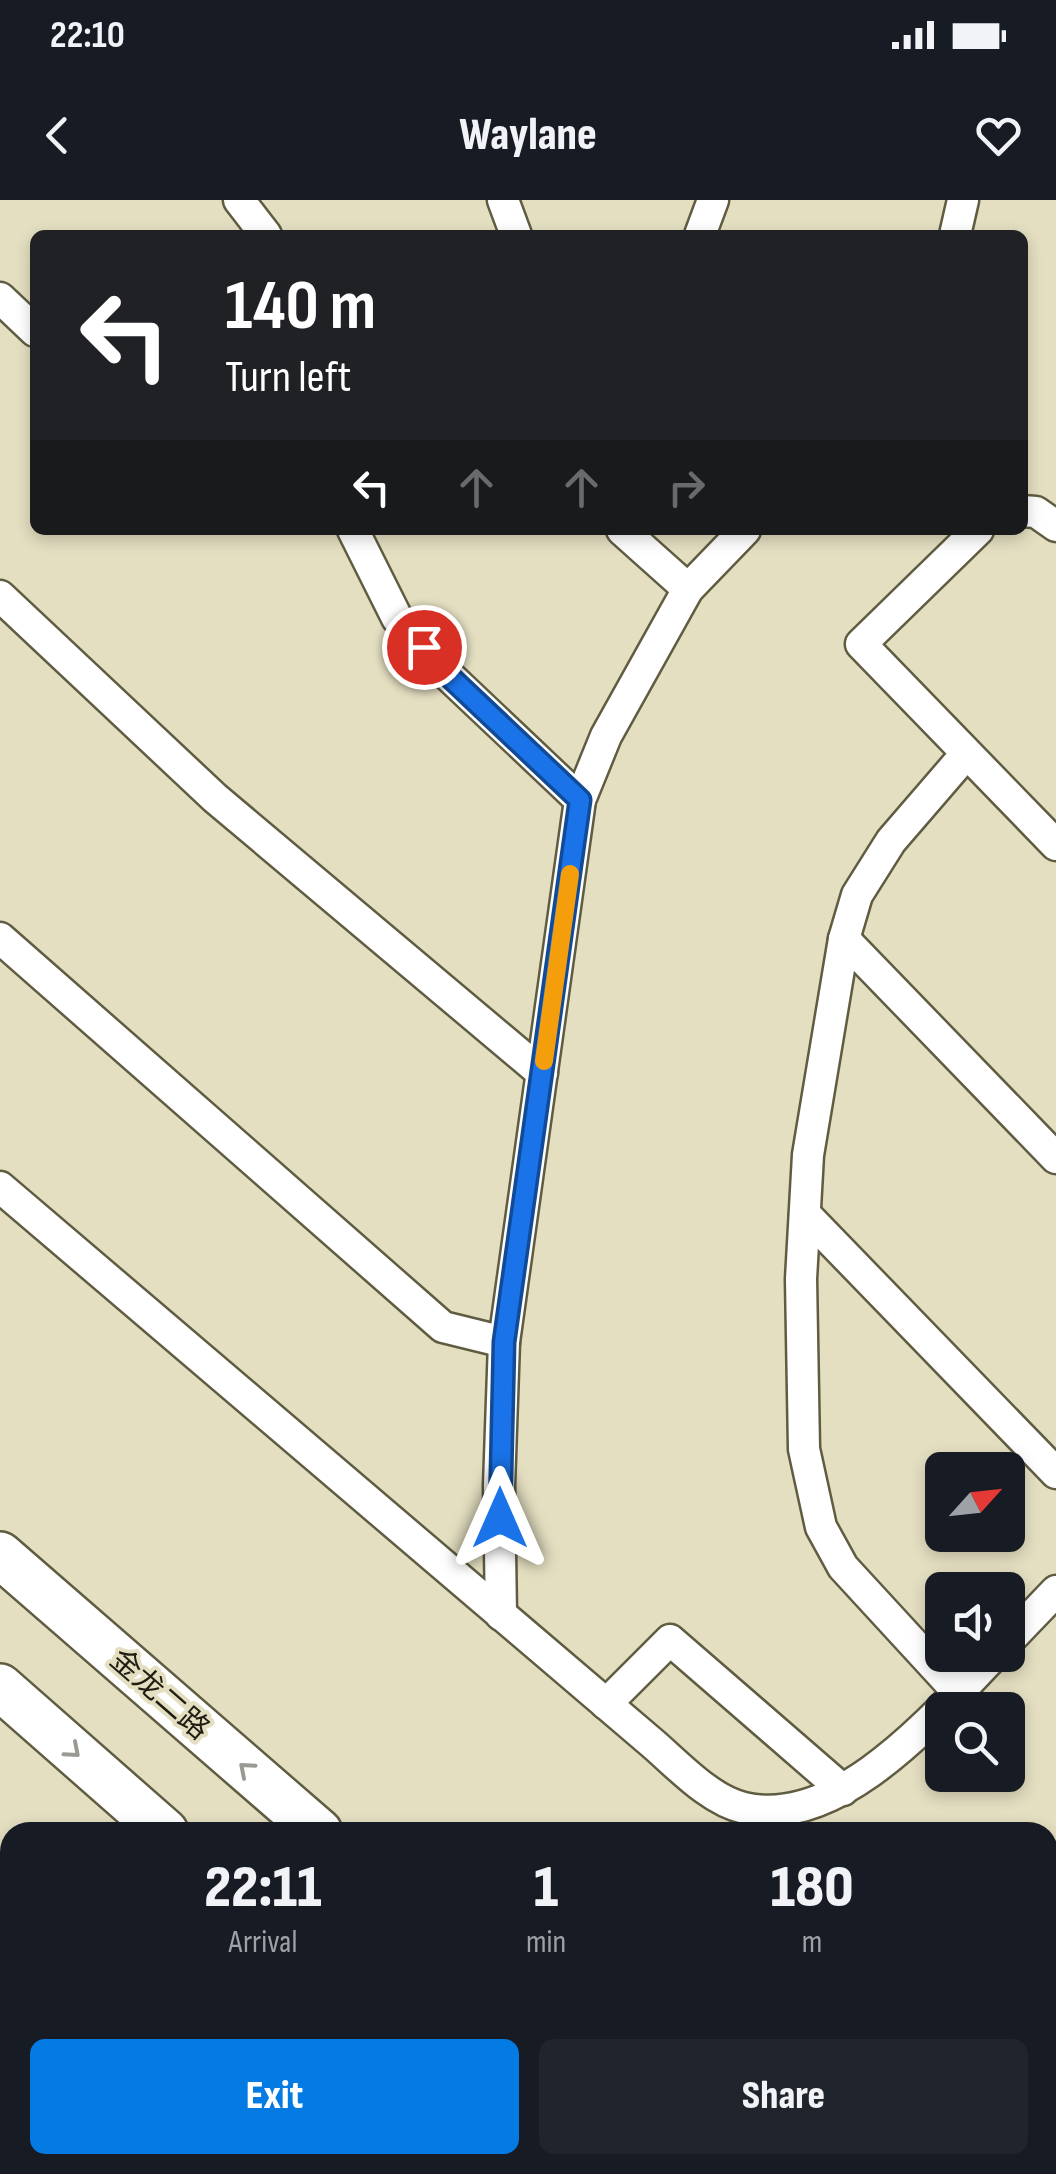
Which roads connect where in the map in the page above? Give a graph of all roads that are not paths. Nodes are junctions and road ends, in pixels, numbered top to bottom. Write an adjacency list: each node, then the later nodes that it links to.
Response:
1 (239, 200): 5 (street)
2 (503, 200): 6 (street)
3 (713, 200): 7 (street)
4 (962, 200): 8 (street)
5 (262, 230)
6 (514, 230)
7 (702, 230)
8 (956, 230)
9 (0, 298): 10 (street)
10 (30, 326)
11 (1028, 511): 12 (street)
12 (1056, 526)
13 (356, 535): 20 (street)
14 (628, 535): 17 (street)
15 (740, 535): 17 (street)
16 (973, 535): 19 (street)
17 (688, 589): 20 (street)
18 (0, 596): 24 (street)
19 (966, 754): 21 (street); 23 (street)
20 (580, 800): 24 (street)
21 (1056, 845)
22 (0, 938): 28 (street)
23 (844, 938): 25 (street); 27 (street)
24 (542, 1072): 28 (street)
25 (1056, 1158)
26 (0, 1188): 32 (street)
27 (804, 1214): 29 (street); 36 (street)
28 (504, 1342): 32 (street)
29 (1056, 1473)
30 (0, 1555): 41 (main road, 金龙二路, one-way to 30)
31 (1056, 1591): 33 (street)
32 (501, 1615): 37 (street)
33 (1025, 1623)
34 (977, 1672): 36 (street)
35 (0, 1687): 40 (main road, one-way to 40)
36 (958, 1692)
37 (606, 1704): 39 (street); 39 (street)
38 (925, 1724): 39 (street)
39 (843, 1790)
40 (154, 1822)
41 (308, 1822)

